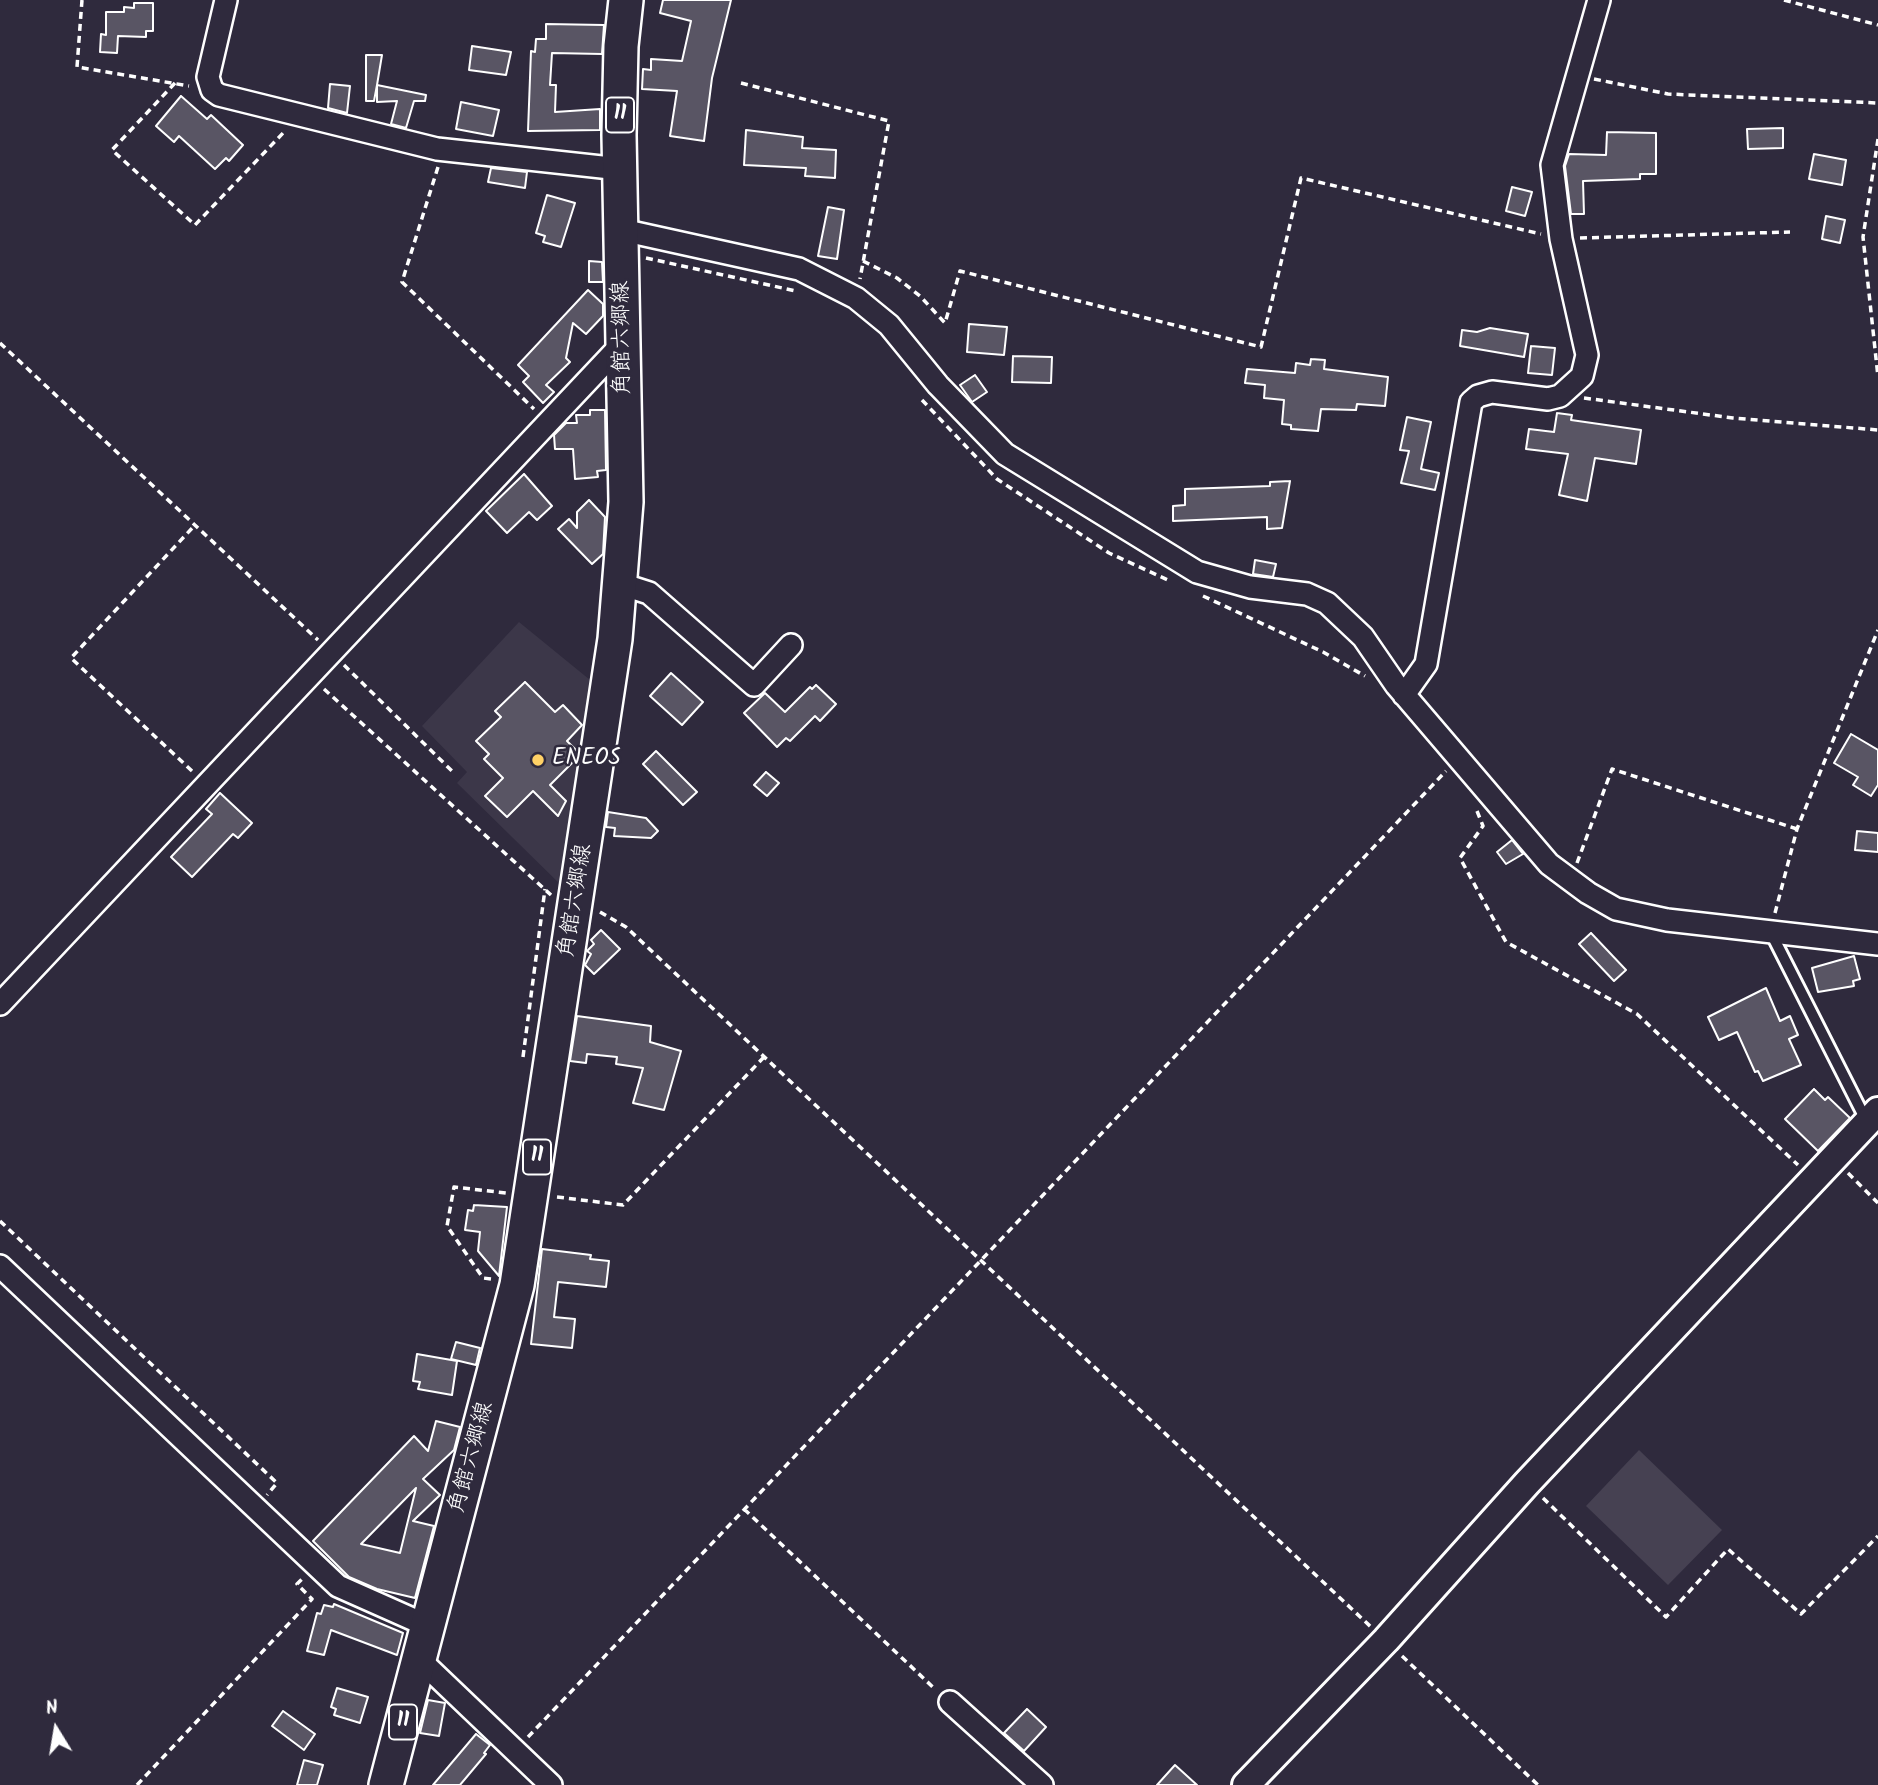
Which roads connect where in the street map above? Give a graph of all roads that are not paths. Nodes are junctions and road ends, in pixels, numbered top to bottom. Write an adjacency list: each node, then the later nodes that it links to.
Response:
1 (226, 0): 4 (street)
2 (626, 0): 4 (main road, 角館六郷線 / 11)
3 (1599, 0): 9 (street)
4 (620, 169): 5 (main road, 角館六郷線 / 11)
5 (622, 241): 6 (main road, 角館六郷線 / 11); 9 (street)
6 (624, 342): 7 (main road, 角館六郷線 / 11); 12 (street)
7 (621, 584): 8 (street); 15 (main road, 角館六郷線 / 11)
8 (791, 645)
9 (1404, 695): 10 (street)
10 (1770, 931): 11 (street); 13 (lane)
11 (1878, 944)
12 (0, 1004)
13 (1872, 1117): 21 (street)
14 (0, 1266): 15 (street)
15 (428, 1626): 16 (main road, 角館六郷線 / 11)
16 (419, 1659): 18 (main road, 角館六郷線 / 11); 19 (street)
17 (950, 1702): 20 (street)
18 (386, 1785)
19 (551, 1785)
20 (1042, 1785)
21 (1246, 1785)

